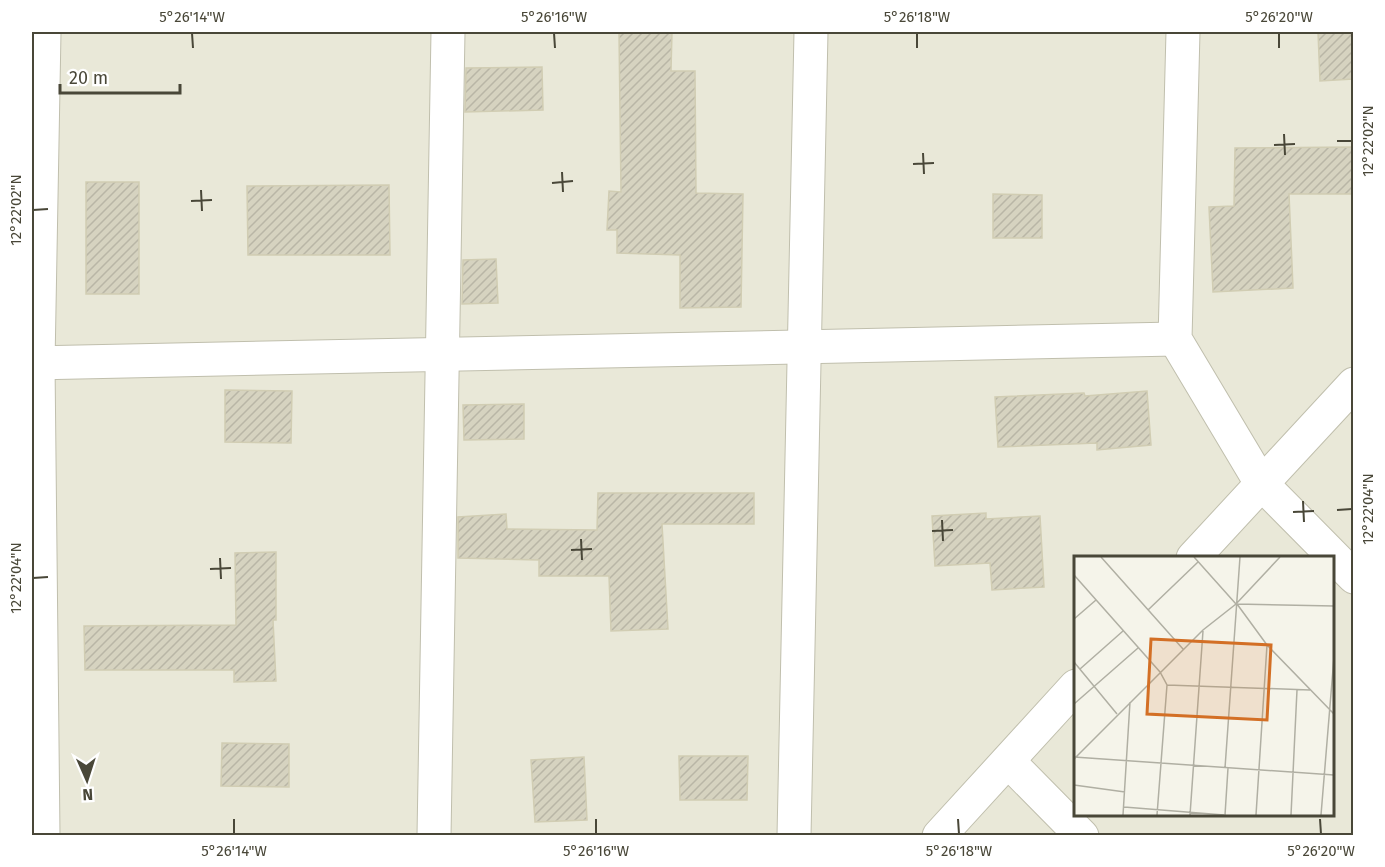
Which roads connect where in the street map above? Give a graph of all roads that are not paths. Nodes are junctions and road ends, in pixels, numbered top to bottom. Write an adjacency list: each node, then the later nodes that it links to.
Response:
1 (44, 32): 8 (street)
2 (448, 32): 7 (street)
3 (811, 32): 6 (street)
4 (1183, 32): 5 (street)
5 (1175, 339): 6 (street); 10 (street)
6 (804, 347): 7 (street); 19 (street)
7 (442, 354): 8 (street); 18 (street)
8 (35, 363): 17 (street)
9 (1353, 384): 10 (street)
10 (1261, 483): 11 (street); 12 (street)
11 (1195, 556)
12 (1332, 556)
13 (1334, 558): 14 (street)
14 (1353, 577)
15 (1074, 688): 16 (street)
16 (1008, 761): 20 (street); 21 (street)
17 (43, 836)
18 (434, 836)
19 (794, 836)
20 (939, 836)
21 (1082, 836)

